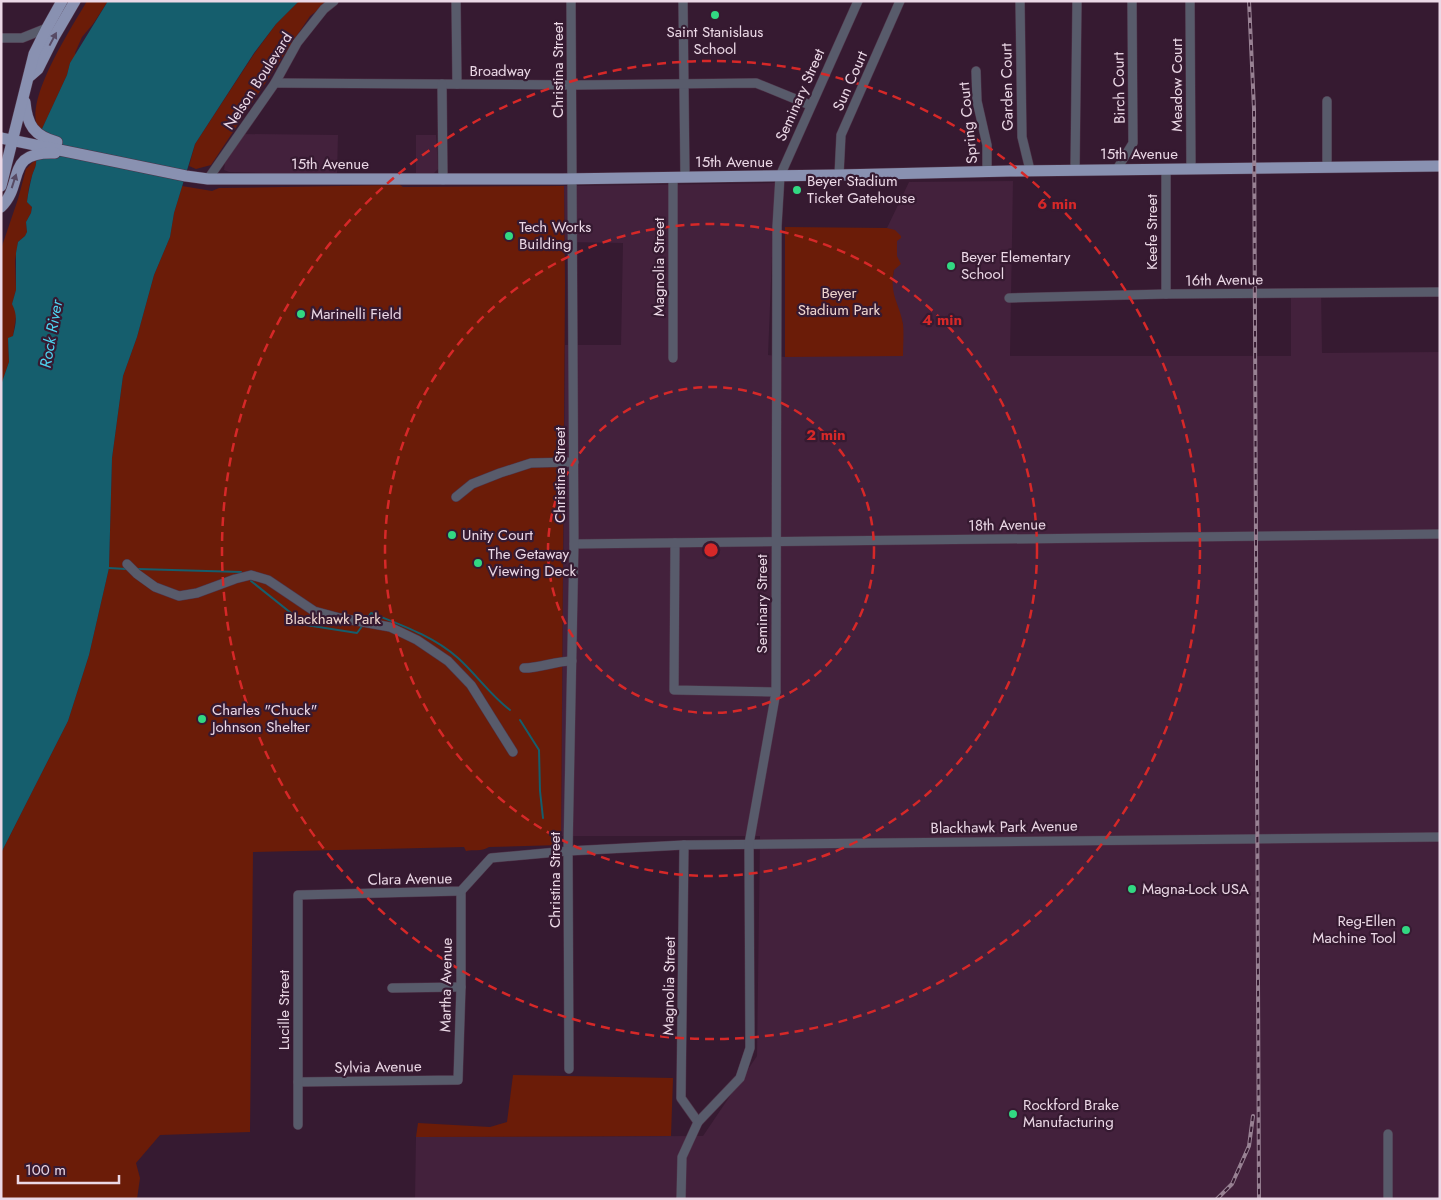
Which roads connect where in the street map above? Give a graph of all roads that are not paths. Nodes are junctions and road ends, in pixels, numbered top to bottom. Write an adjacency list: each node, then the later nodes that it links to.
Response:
1 (62, 1): 13 (main road)
2 (75, 1): 18 (main road, one-way to 2)
3 (334, 1): 19 (street, Nelson Boulevard)
4 (456, 1): 21 (street)
5 (571, 1): 23 (street, Christina Street)
6 (683, 1): 22 (street)
7 (858, 1): 26 (street, Seminary Street)
8 (900, 1): 38 (street, Sun Court)
9 (1020, 1): 35 (street, Garden Court)
10 (1076, 1): 36 (street)
11 (1132, 1): 32 (street, Birch Court)
12 (1190, 1): 34 (street, Meadow Court)
13 (47, 28): 15 (street); 16 (main road)
14 (1, 38): 15 (street)
15 (22, 38): 16 (street)
16 (34, 54): 18 (main road)
17 (976, 71): 37 (street, Spring Court)
18 (30, 76): 24 (main road)
19 (275, 84): 20 (street, Broadway); 42 (street, Nelson Boulevard)
20 (442, 84): 21 (street, Broadway); 44 (street)
21 (456, 84): 23 (street, Broadway)
22 (684, 84): 23 (street, Broadway); 26 (street, Broadway); 41 (street)
23 (573, 85): 43 (street, Christina Street)
24 (25, 93): 27 (main road); 29 (main road)
25 (1327, 101): 31 (street)
26 (810, 105): 39 (street, Seminary Street)
27 (7, 139): 28 (main road, 15th Avenue); 45 (main road)
28 (74, 152): 29 (main road, 15th Avenue); 46 (main road, one-way to 28)
29 (88, 155): 42 (main road, 15th Avenue)
30 (1440, 166): 31 (main road, 15th Avenue)
31 (1327, 167): 34 (main road, 15th Avenue)
32 (1117, 169): 33 (main road, 15th Avenue); 36 (main road, 15th Avenue)
33 (1166, 169): 34 (main road, 15th Avenue); 48 (street, Keefe Street)
34 (1191, 169)
35 (1030, 170): 36 (main road, 15th Avenue); 37 (main road, 15th Avenue)
36 (1075, 170)
37 (987, 171): 38 (main road, 15th Avenue)
38 (840, 175): 39 (main road, 15th Avenue)
39 (780, 176): 41 (main road, 15th Avenue); 55 (street, Seminary Street)
40 (673, 177): 41 (main road, 15th Avenue); 43 (main road, 15th Avenue); 50 (street, Magnolia Street)
41 (685, 177)
42 (208, 179): 44 (main road, 15th Avenue)
43 (572, 179): 44 (main road, 15th Avenue); 51 (street, Christina Street)
44 (443, 180)
45 (1, 186)
46 (1, 207)
47 (1440, 292): 48 (street, 16th Avenue)
48 (1166, 294): 49 (street, 16th Avenue)
49 (1009, 298)
50 (673, 358)
51 (574, 462): 52 (street); 56 (street, Christina Street)
52 (456, 497)
53 (1440, 534): 55 (street, 18th Avenue)
54 (675, 542): 55 (street, 18th Avenue); 56 (street, 18th Avenue); 60 (street)
55 (776, 542): 60 (street, Seminary Street)
56 (574, 544): 58 (street, Christina Street)
57 (127, 564): 61 (street)
58 (572, 661): 59 (street); 65 (street, Christina Street)
59 (524, 668)
60 (776, 692): 63 (street, Seminary Street)
61 (513, 752)
62 (1440, 837): 63 (street, Blackhawk Park Avenue)
63 (749, 844): 64 (street, Blackhawk Park Avenue); 73 (street, Seminary Street)
64 (684, 845): 65 (street, Blackhawk Park Avenue); 73 (street, Magnolia Street)
65 (568, 851): 66 (street, Clara Avenue); 70 (street, Christina Street)
66 (461, 891): 67 (street, Clara Avenue); 68 (street, Martha Avenue)
67 (298, 895): 72 (street, Lucille Street)
68 (461, 987): 69 (street); 71 (street, Martha Avenue)
69 (392, 988)
70 (569, 1069)
71 (458, 1080): 72 (street, Sylvia Avenue)
72 (298, 1082): 74 (street, Lucille Street)
73 (698, 1122): 76 (street, Seminary Street)
74 (298, 1125)
75 (1388, 1134): 77 (street)
76 (681, 1199)
77 (1388, 1199)

